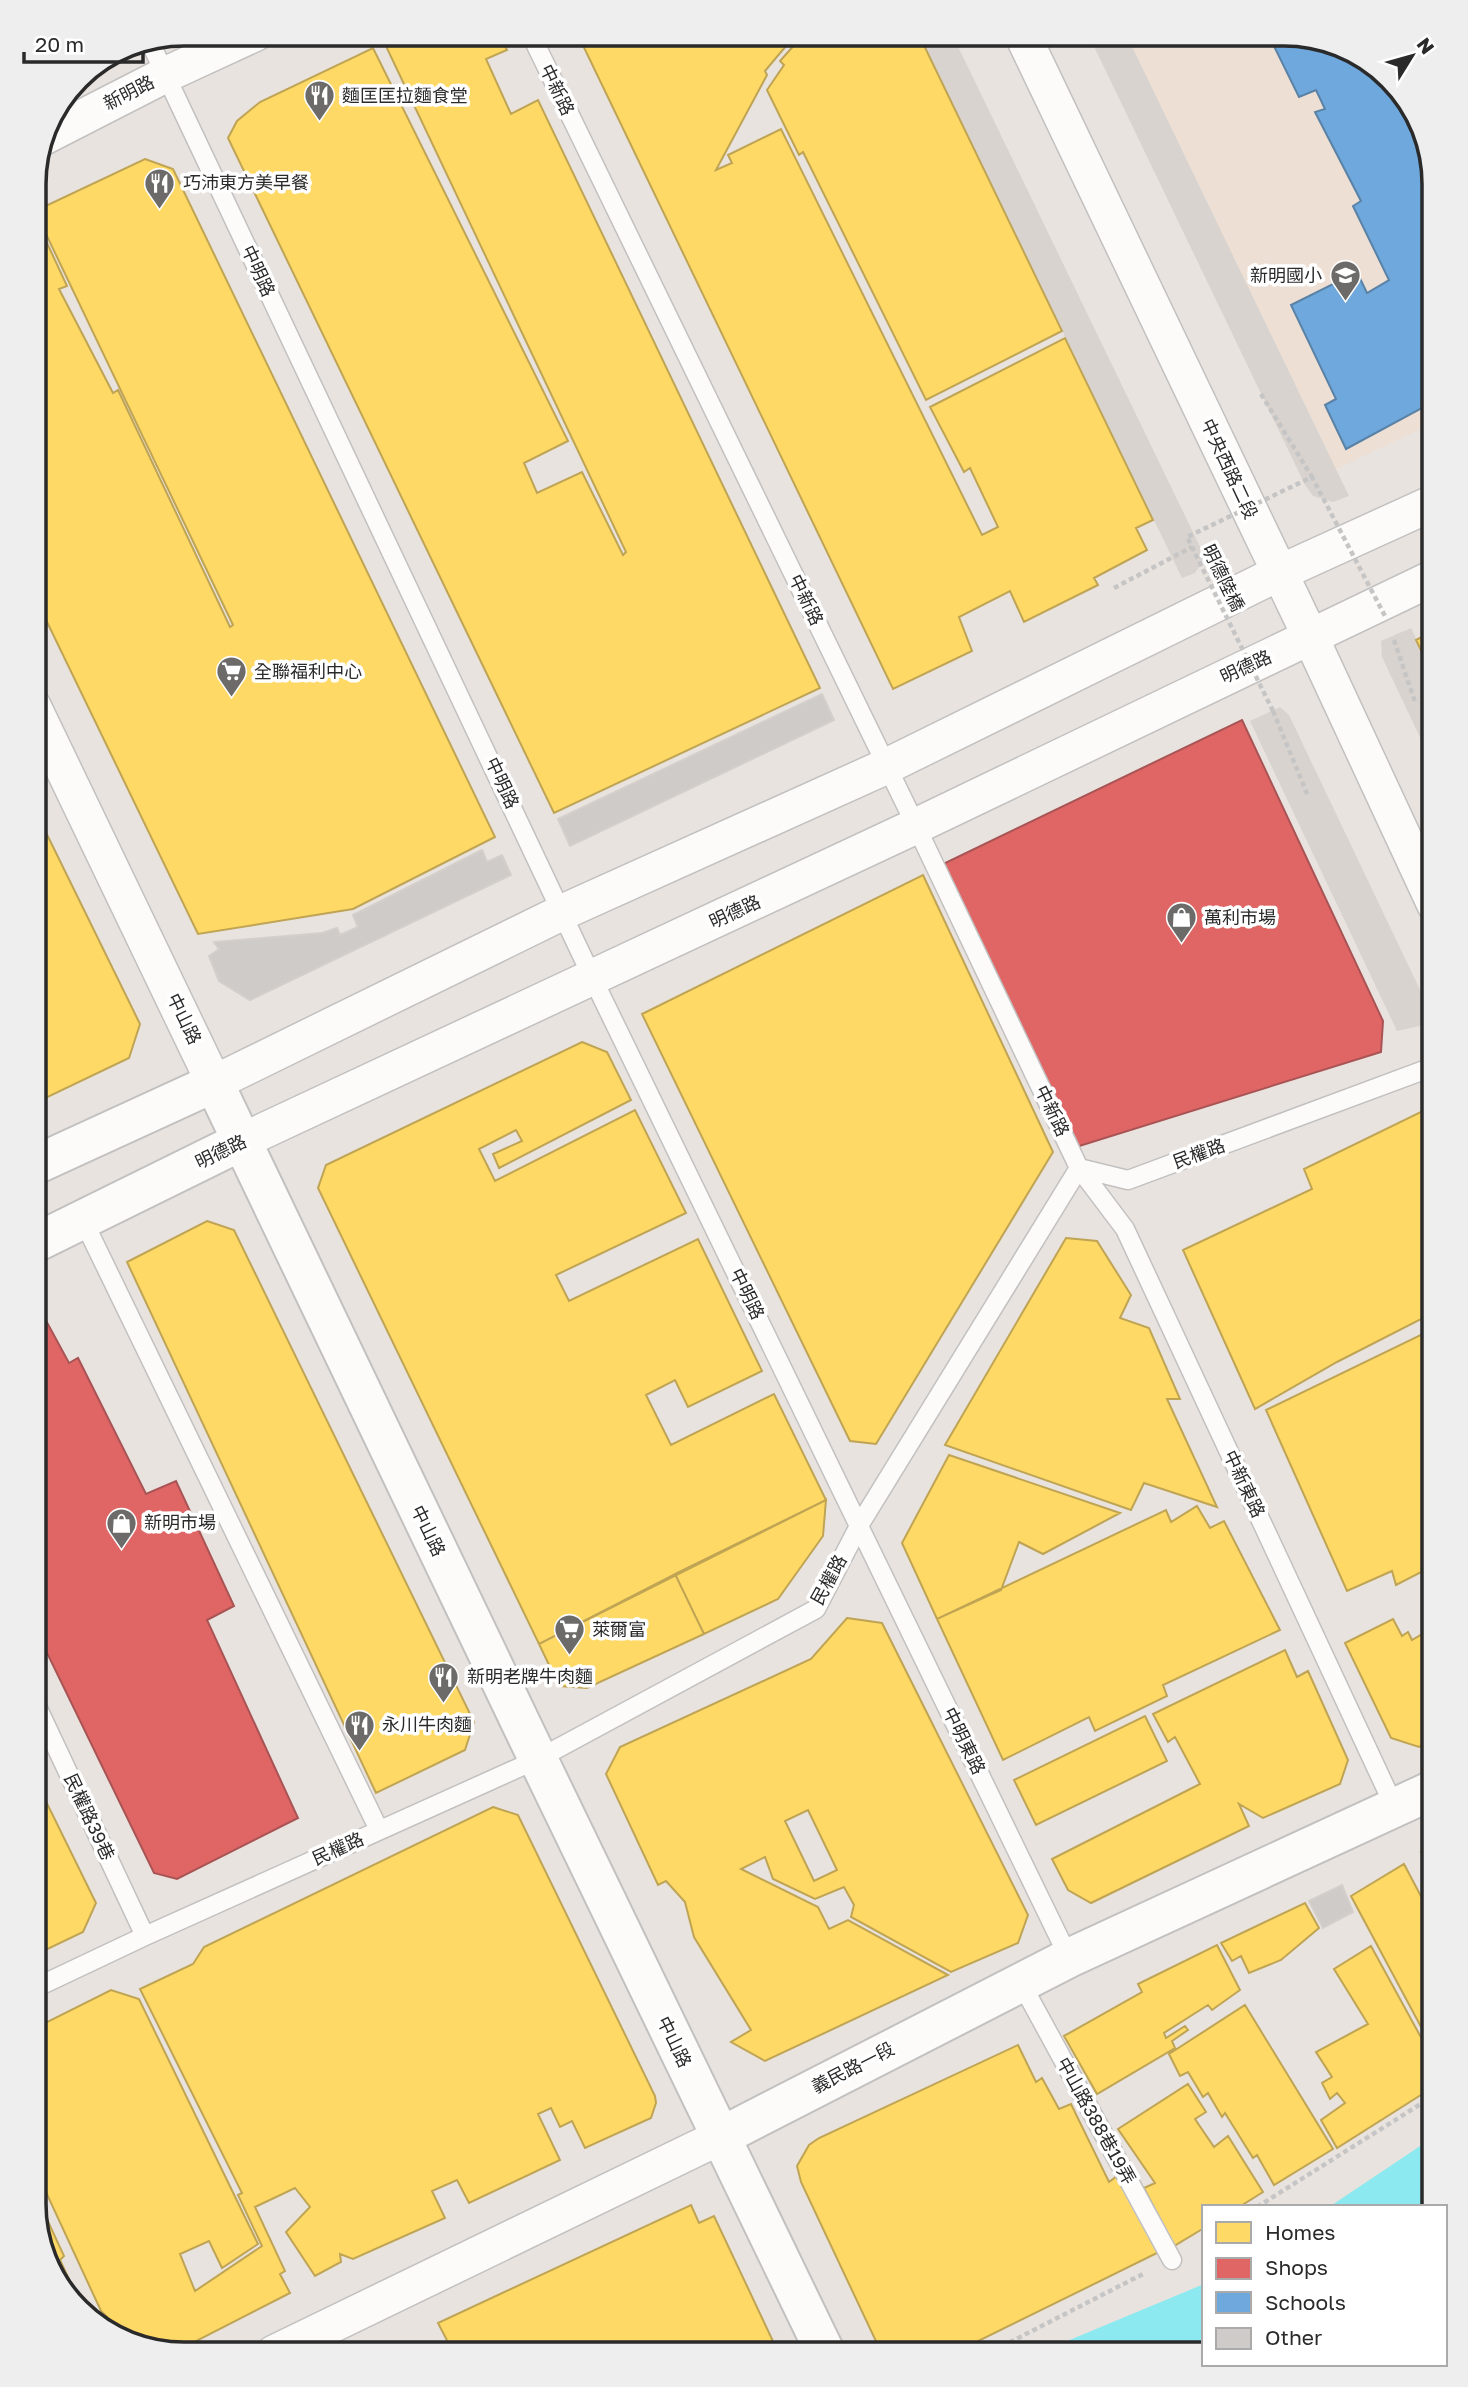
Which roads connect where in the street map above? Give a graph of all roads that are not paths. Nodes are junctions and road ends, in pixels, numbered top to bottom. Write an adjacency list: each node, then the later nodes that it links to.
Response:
1 (228, 46): 5 (street, 新明路)
2 (536, 46): 12 (lane, 中新路)
3 (1027, 46): 8 (street, 中央西路二段)
4 (153, 49): 5 (lane, 中明路)
5 (165, 75): 6 (street, 新明路); 15 (lane, 中明路)
6 (56, 131)
7 (1422, 508): 8 (street)
8 (1279, 573): 10 (street, 中央西路二段); 12 (street)
9 (1422, 583): 10 (street, 明德路)
10 (1310, 636): 13 (street, 明德路); 14 (street, 中央西路二段)
11 (46, 733): 18 (street, 中山路)
12 (887, 766): 13 (lane, 中新路); 15 (street)
13 (916, 826): 16 (street, 明德路); 21 (lane, 中新路)
14 (1422, 877)
15 (563, 912): 16 (lane, 中明路); 18 (street)
16 (593, 979): 19 (street, 明德路); 24 (lane, 中明路)
17 (1422, 1071): 21 (lane, 民權路)
18 (214, 1083): 19 (main road, 中山路); 20 (main road)
19 (242, 1141): 22 (main road, 明德路); 26 (main road, 中山路)
20 (46, 1160)
21 (1079, 1168): 24 (lane, 民權路); 28 (lane, 中新東路)
22 (83, 1220): 23 (main road, 明德路); 29 (lane)
23 (46, 1238)
24 (860, 1524): 26 (lane, 民權路); 31 (lane, 中明東路)
25 (46, 1726): 30 (lane, 民權路39巷)
26 (538, 1759): 29 (lane, 民權路); 34 (main road, 中山路)
27 (1422, 1795): 28 (main road, 義民路一段)
28 (1395, 1808): 31 (main road, 義民路一段)
29 (379, 1830): 30 (lane, 民權路)
30 (145, 1936): 33 (lane, 民權路)
31 (1069, 1958): 32 (main road, 義民路一段)
32 (1020, 1981): 34 (main road, 義民路一段); 35 (lane, 中山路388巷19弄)
33 (46, 1983)
34 (720, 2137): 36 (street, 義民路一段); 37 (main road, 中山路)
35 (1172, 2260)
36 (299, 2341)
37 (820, 2342)

